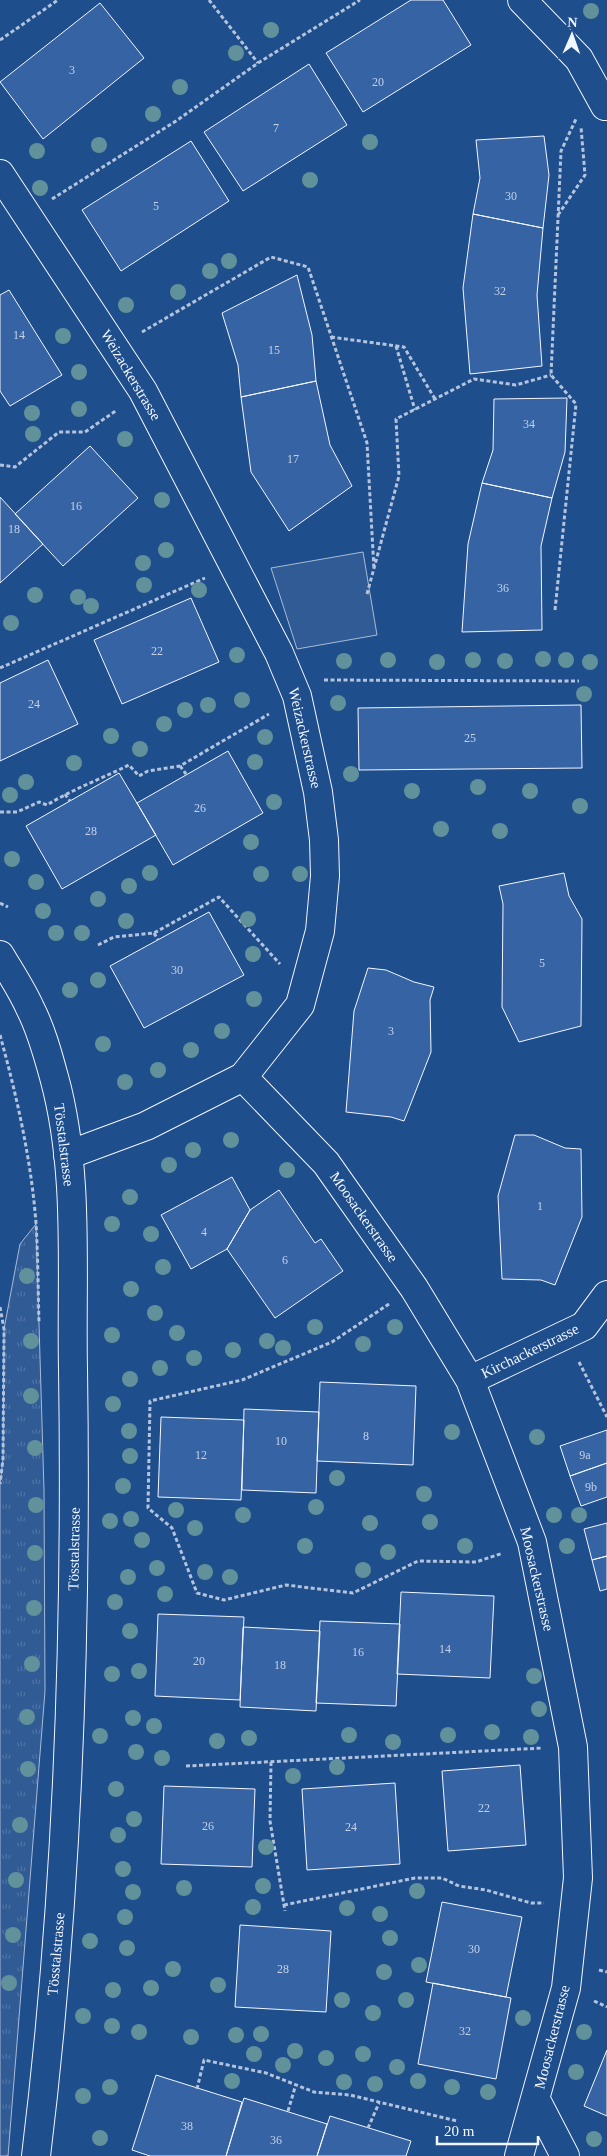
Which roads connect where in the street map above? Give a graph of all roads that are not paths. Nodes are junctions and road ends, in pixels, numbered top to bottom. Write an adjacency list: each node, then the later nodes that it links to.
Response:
1 (522, 0): 2 (street)
2 (605, 106)
3 (0, 174): 5 (street, Weizackerstrasse)
4 (0, 955): 6 (street, Tösstalstrasse)
5 (243, 1077): 6 (street, Weizackerstrasse); 8 (street, Moosackerstrasse)
6 (68, 1155): 10 (street, Tösstalstrasse)
7 (607, 1295): 8 (street, Kirchackerstrasse)
8 (470, 1380): 9 (street, Moosackerstrasse)
9 (536, 2100): 11 (street, Moosackerstrasse); 12 (street, Moosackerstrasse)
10 (36, 2156)
11 (519, 2156)
12 (565, 2156)

